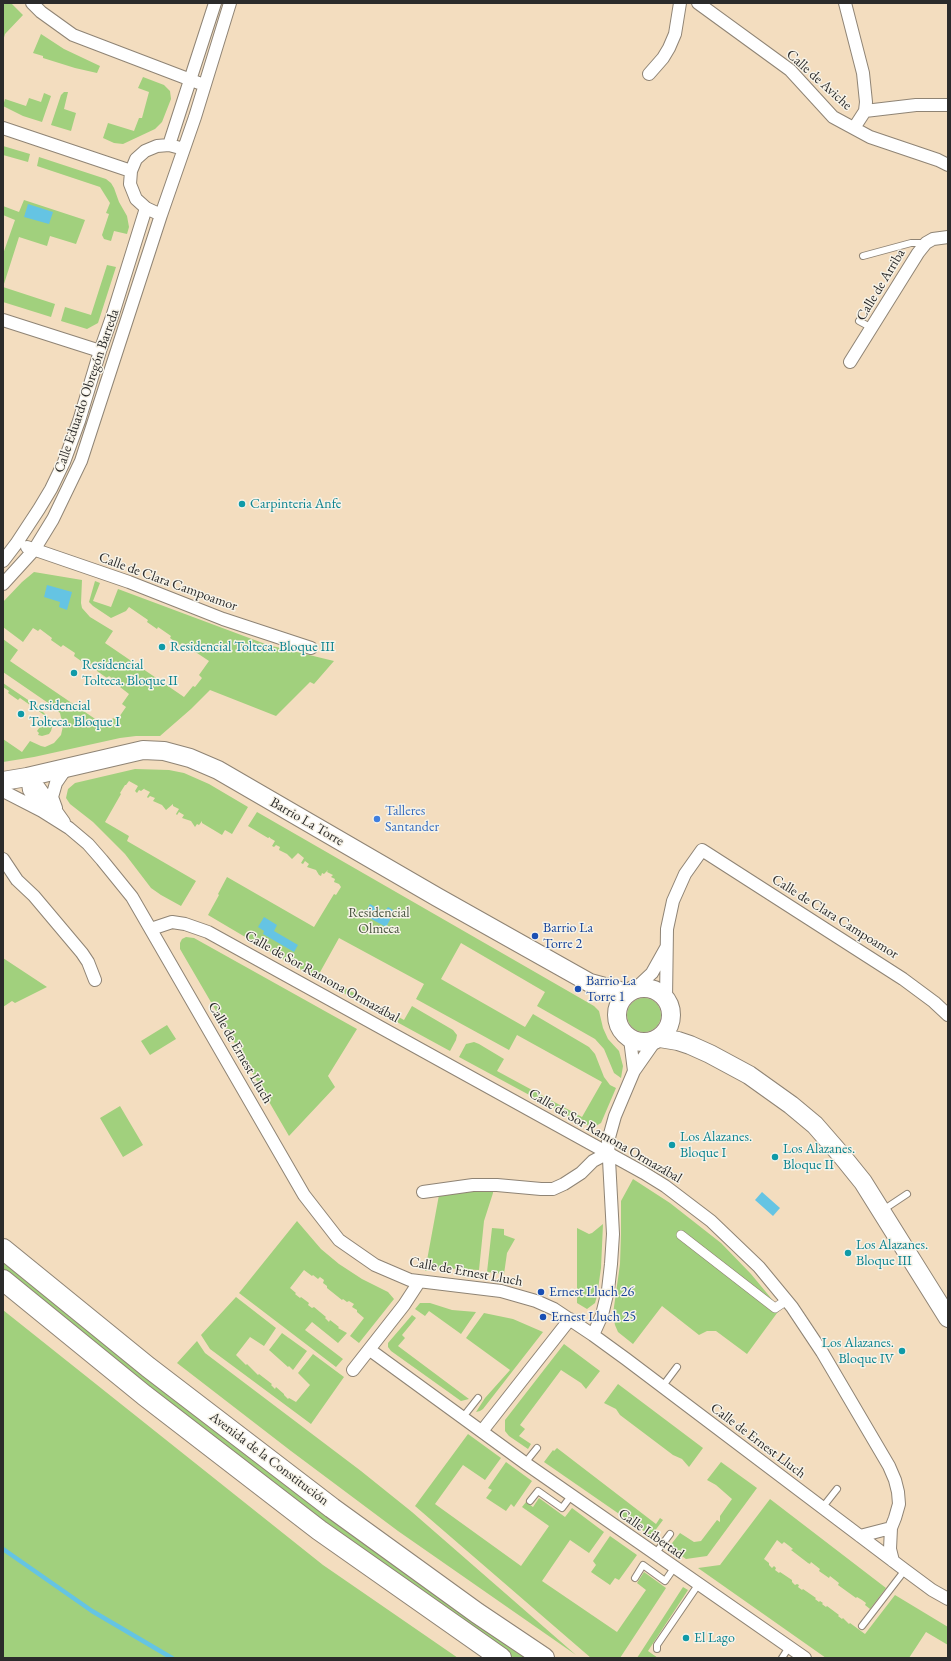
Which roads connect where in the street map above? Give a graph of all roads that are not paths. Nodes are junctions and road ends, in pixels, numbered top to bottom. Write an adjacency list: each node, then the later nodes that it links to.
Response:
1 (32, 3): 8 (street)
2 (215, 3): 8 (street)
3 (230, 3): 9 (street)
4 (680, 3): 7 (street)
5 (698, 3): 13 (street, Calle de Aviche)
6 (845, 3): 11 (street, Calle de Aviche)
7 (649, 74)
8 (189, 80): 9 (street); 14 (street)
9 (204, 85): 15 (street)
10 (948, 105): 11 (street)
11 (865, 110): 13 (street, Calle de Aviche)
12 (3, 128): 17 (street)
13 (854, 128): 16 (street)
14 (169, 145): 15 (street); 17 (street)
15 (184, 149): 19 (street, Calle Eduardo Obregón Barreda)
16 (948, 165)
17 (130, 171): 18 (street)
18 (146, 208): 19 (street); 26 (street, Calle Eduardo Obregón Barreda)
19 (161, 215): 29 (street, Calle Eduardo Obregón Barreda)
20 (948, 237): 21 (street, Calle de Arriba)
21 (926, 243): 22 (lane); 25 (street, Calle de Arriba)
22 (863, 256)
23 (3, 320): 26 (street)
24 (859, 321): 25 (lane)
25 (872, 328): 27 (street, Calle de Arriba)
26 (100, 351): 28 (street, Calle Eduardo Obregón Barreda)
27 (850, 362)
28 (16, 544): 29 (street, Calle de Clara Campoamor); 30 (street, Calle Eduardo Obregón Barreda)
29 (34, 550): 31 (street, Calle Eduardo Obregón Barreda); 32 (street, Calle de Clara Campoamor)
30 (3, 561)
31 (3, 584)
32 (311, 648)
33 (67, 767): 34 (main road, Barrio La Torre); 38 (street, Calle de Ernest Lluch); 44 (main road, Barrio La Torre)
34 (27, 777): 35 (main road, Barrio La Torre); 37 (street, Calle de Ernest Lluch); 38 (street, Calle de Ernest Lluch)
35 (3, 781)
36 (3, 791): 37 (street, Calle de Ernest Lluch)
37 (42, 811): 39 (street, Calle de Ernest Lluch)
38 (57, 812): 39 (street, Calle de Ernest Lluch)
39 (69, 828): 41 (street, Calle de Ernest Lluch)
40 (3, 859): 43 (street)
41 (151, 929): 54 (street, Calle de Sor Ramona Ormazábal); 61 (street, Calle de Ernest Lluch)
42 (666, 947): 45 (street); 46 (street); 47 (street, Calle de Clara Campoamor)
43 (95, 980)
44 (590, 983): 45 (main road, Barrio La Torre); 48 (main road, Barrio La Torre)
45 (631, 991): 46 (main road, Barrio La Torre); 48 (main road)
46 (666, 999): 49 (main road)
47 (948, 1015)
48 (616, 1016): 50 (main road, Barrio La Torre)
49 (671, 1021): 51 (main road); 52 (main road)
50 (630, 1039): 51 (main road); 53 (street)
51 (657, 1039): 52 (main road); 53 (street)
52 (710, 1054): 57 (main road)
53 (634, 1071): 54 (street)
54 (608, 1153): 55 (street); 62 (street, Calle de Sor Ramona Ormazábal); 65 (street)
55 (423, 1192)
56 (907, 1194): 57 (lane)
57 (881, 1211): 63 (main road)
58 (680, 1235): 62 (street)
59 (3, 1249): 93 (main road, Avenida de la Constitución)
60 (3, 1280): 92 (main road, Avenida de la Constitución)
61 (419, 1282): 64 (street, Calle de Ernest Lluch); 66 (street)
62 (787, 1300): 79 (street, Calle de Sor Ramona Ormazábal)
63 (948, 1318)
64 (570, 1319): 65 (street, Calle de Ernest Lluch); 72 (street)
65 (593, 1335): 69 (street, Calle de Ernest Lluch)
66 (370, 1350): 68 (street); 71 (street, Calle Libertad)
67 (677, 1367): 69 (lane)
68 (353, 1370)
69 (662, 1387): 78 (street, Calle de Ernest Lluch)
70 (478, 1398): 71 (lane)
71 (463, 1417): 72 (street, Calle Libertad)
72 (482, 1431): 74 (street, Calle Libertad)
73 (537, 1448): 74 (lane)
74 (525, 1463): 76 (street, Calle Libertad)
75 (837, 1489): 78 (lane)
76 (571, 1496): 77 (lane); 82 (street, Calle Libertad)
77 (530, 1501)
78 (822, 1508): 81 (street, Calle de Ernest Lluch)
79 (891, 1528): 81 (street); 83 (street, Calle de Sor Ramona Ormazábal)
80 (670, 1534): 82 (lane)
81 (860, 1536): 83 (street, Calle de Ernest Lluch)
82 (655, 1554): 84 (street, Calle Libertad)
83 (893, 1561): 85 (street, Calle de Ernest Lluch)
84 (674, 1568): 86 (lane); 87 (street, Calle Libertad)
85 (905, 1570): 88 (street, Calle de Ernest Lluch); 89 (lane)
86 (635, 1578)
87 (698, 1585): 90 (street, Calle Libertad); 91 (lane)
88 (948, 1599)
89 (862, 1626)
90 (789, 1647): 94 (lane); 95 (street, Calle Libertad)
91 (657, 1650)
92 (501, 1658)
93 (544, 1658)
94 (782, 1658)
95 (804, 1658)

